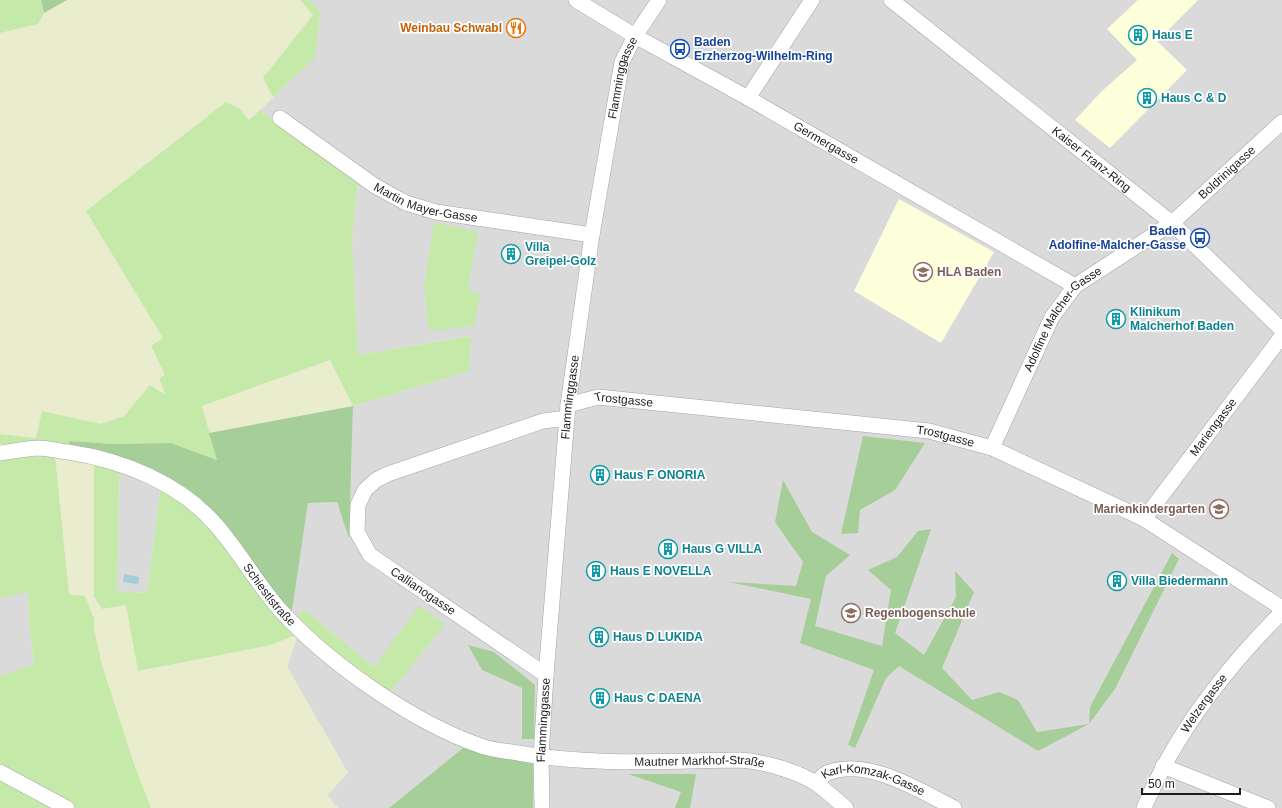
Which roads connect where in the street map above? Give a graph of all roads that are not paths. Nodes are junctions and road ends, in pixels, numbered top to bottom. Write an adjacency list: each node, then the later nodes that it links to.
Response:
1 (576, 0): 5 (street, Germergasse)
2 (659, 0): 5 (street, Flamminggasse)
3 (812, 0): 6 (street)
4 (891, 0): 9 (street, Kaiser Franz-Ring)
5 (635, 36): 6 (street, Germergasse); 10 (street, Flamminggasse)
6 (748, 98): 11 (street, Germergasse)
7 (280, 118): 10 (street, Martin Mayer-Gasse)
8 (1282, 122): 9 (street, Boldrinigasse)
9 (1172, 223): 11 (street, Adolfine Malcher-Gasse); 12 (street, Kaiser Franz-Ring)
10 (592, 235): 14 (street, Flamminggasse)
11 (1075, 286): 15 (street, Adolfine Malcher-Gasse)
12 (1282, 330)
13 (1282, 336): 18 (street, Mariengasse)
14 (567, 412): 15 (street, Trostgasse); 17 (street, Trostgasse); 21 (street, Flamminggasse)
15 (992, 448): 18 (street, Trostgasse)
16 (0, 453): 22 (street, Schiestlstraße)
17 (376, 480): 21 (street, Callianogasse)
18 (1144, 519): 19 (street, Trostgasse)
19 (1282, 608)
20 (1282, 612): 23 (street, Welzergasse)
21 (546, 675): 22 (street, Flamminggasse)
22 (541, 757): 25 (street, Mautner Markhof-Straße); 27 (street, Flamminggasse)
23 (1163, 766): 30 (street, Welzergasse); 31 (street)
24 (0, 772): 26 (street)
25 (816, 783): 28 (street, Mautner Markhof-Straße); 29 (street, Karl-Komzak-Gasse)
26 (67, 808)
27 (542, 808)
28 (846, 808)
29 (954, 808)
30 (1144, 808)
31 (1268, 808)

